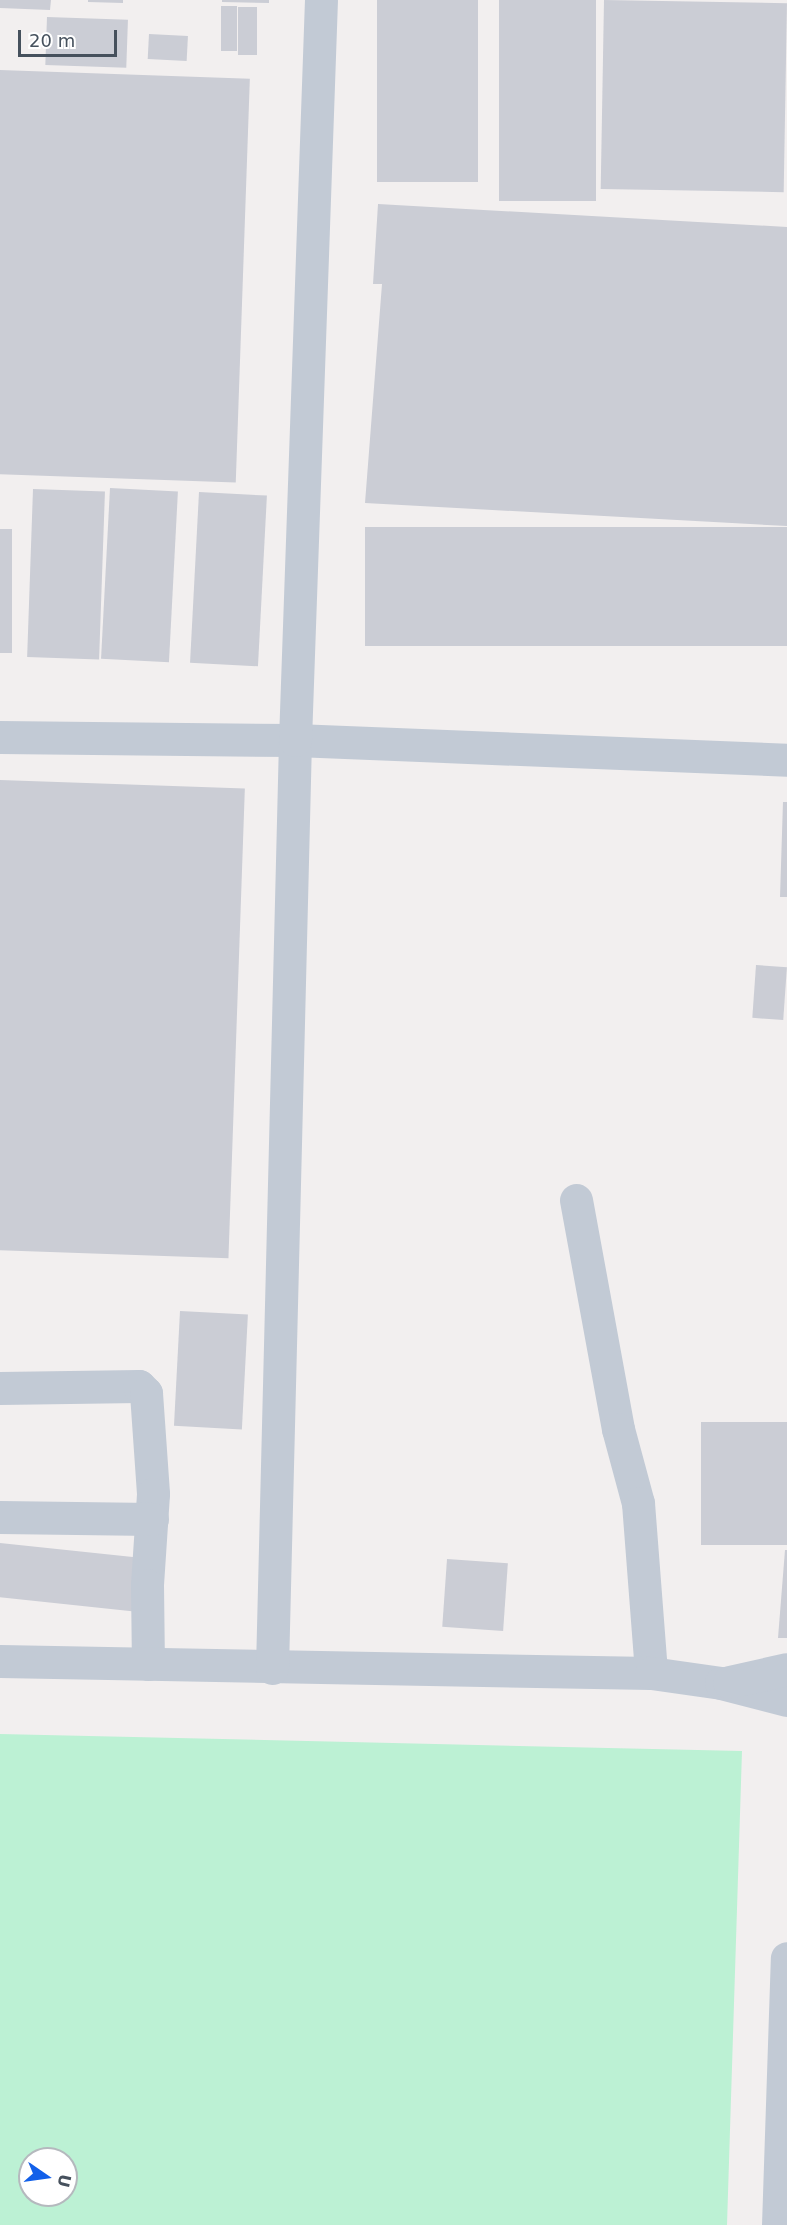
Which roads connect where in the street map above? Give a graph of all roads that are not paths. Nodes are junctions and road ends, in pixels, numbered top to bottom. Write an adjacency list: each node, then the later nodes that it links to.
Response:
1 (321, 0): 3 (street)
2 (0, 737): 3 (street)
3 (295, 740): 4 (street); 11 (street)
4 (787, 760)
5 (576, 1200): 13 (street)
6 (0, 1388): 8 (street)
7 (0, 1517): 8 (street)
8 (152, 1519): 10 (street)
9 (0, 1661): 10 (street)
10 (148, 1664): 11 (street)
11 (272, 1668): 13 (street)
12 (787, 1669): 14 (street)
13 (651, 1673): 14 (street)
14 (722, 1683): 15 (street)
15 (787, 1700)
16 (787, 1958): 17 (street)
17 (778, 2225)

